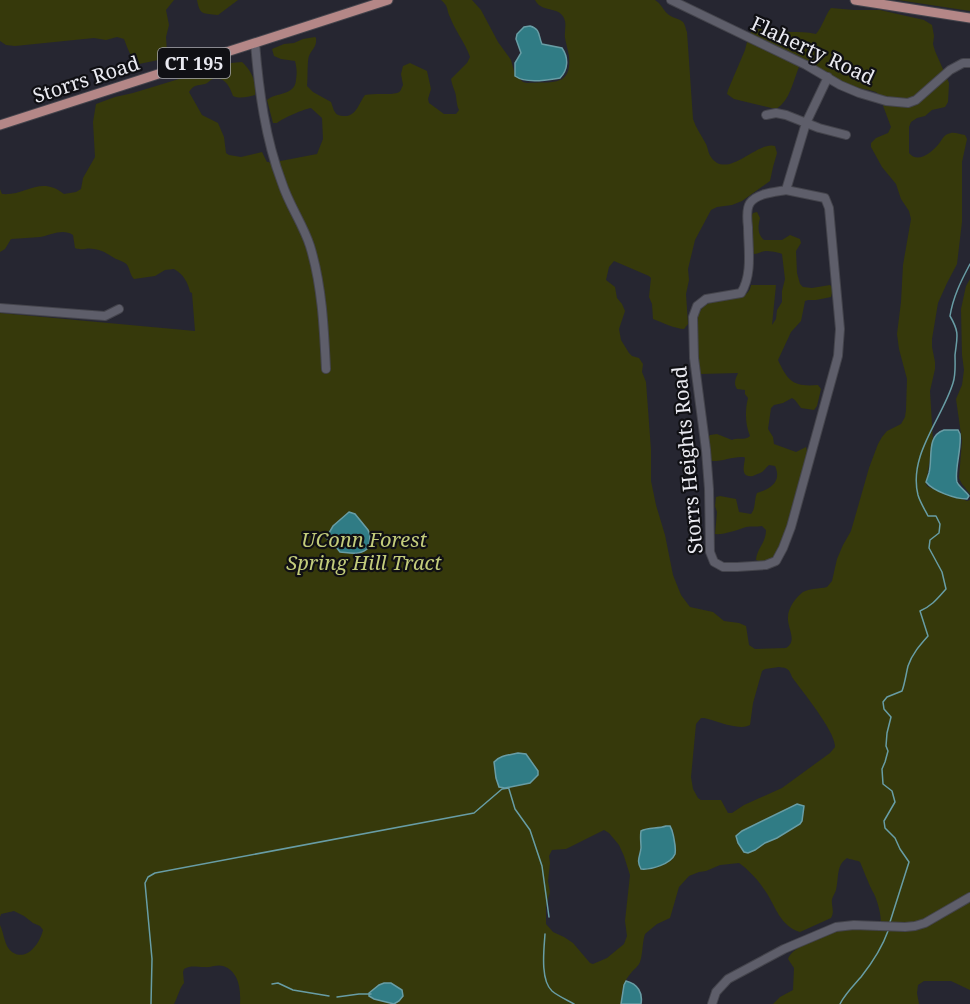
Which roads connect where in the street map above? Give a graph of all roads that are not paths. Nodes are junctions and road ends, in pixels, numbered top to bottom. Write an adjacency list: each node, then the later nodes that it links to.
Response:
1 (388, 0): 5 (main road, Storrs Road / CT 195)
2 (671, 0): 7 (street, Flaherty Road)
3 (855, 0): 4 (main road)
4 (970, 18)
5 (255, 44): 10 (main road, Storrs Road / CT 195); 15 (street)
6 (970, 63): 7 (street, Flaherty Road)
7 (828, 77): 9 (street)
8 (766, 115): 9 (street)
9 (806, 123): 11 (street); 12 (street)
10 (0, 125)
11 (846, 135)
12 (786, 190): 12 (street, Storrs Heights Road)
13 (0, 308): 14 (street)
14 (120, 309)
15 (326, 369)
16 (970, 897): 17 (street)
17 (712, 1004)

